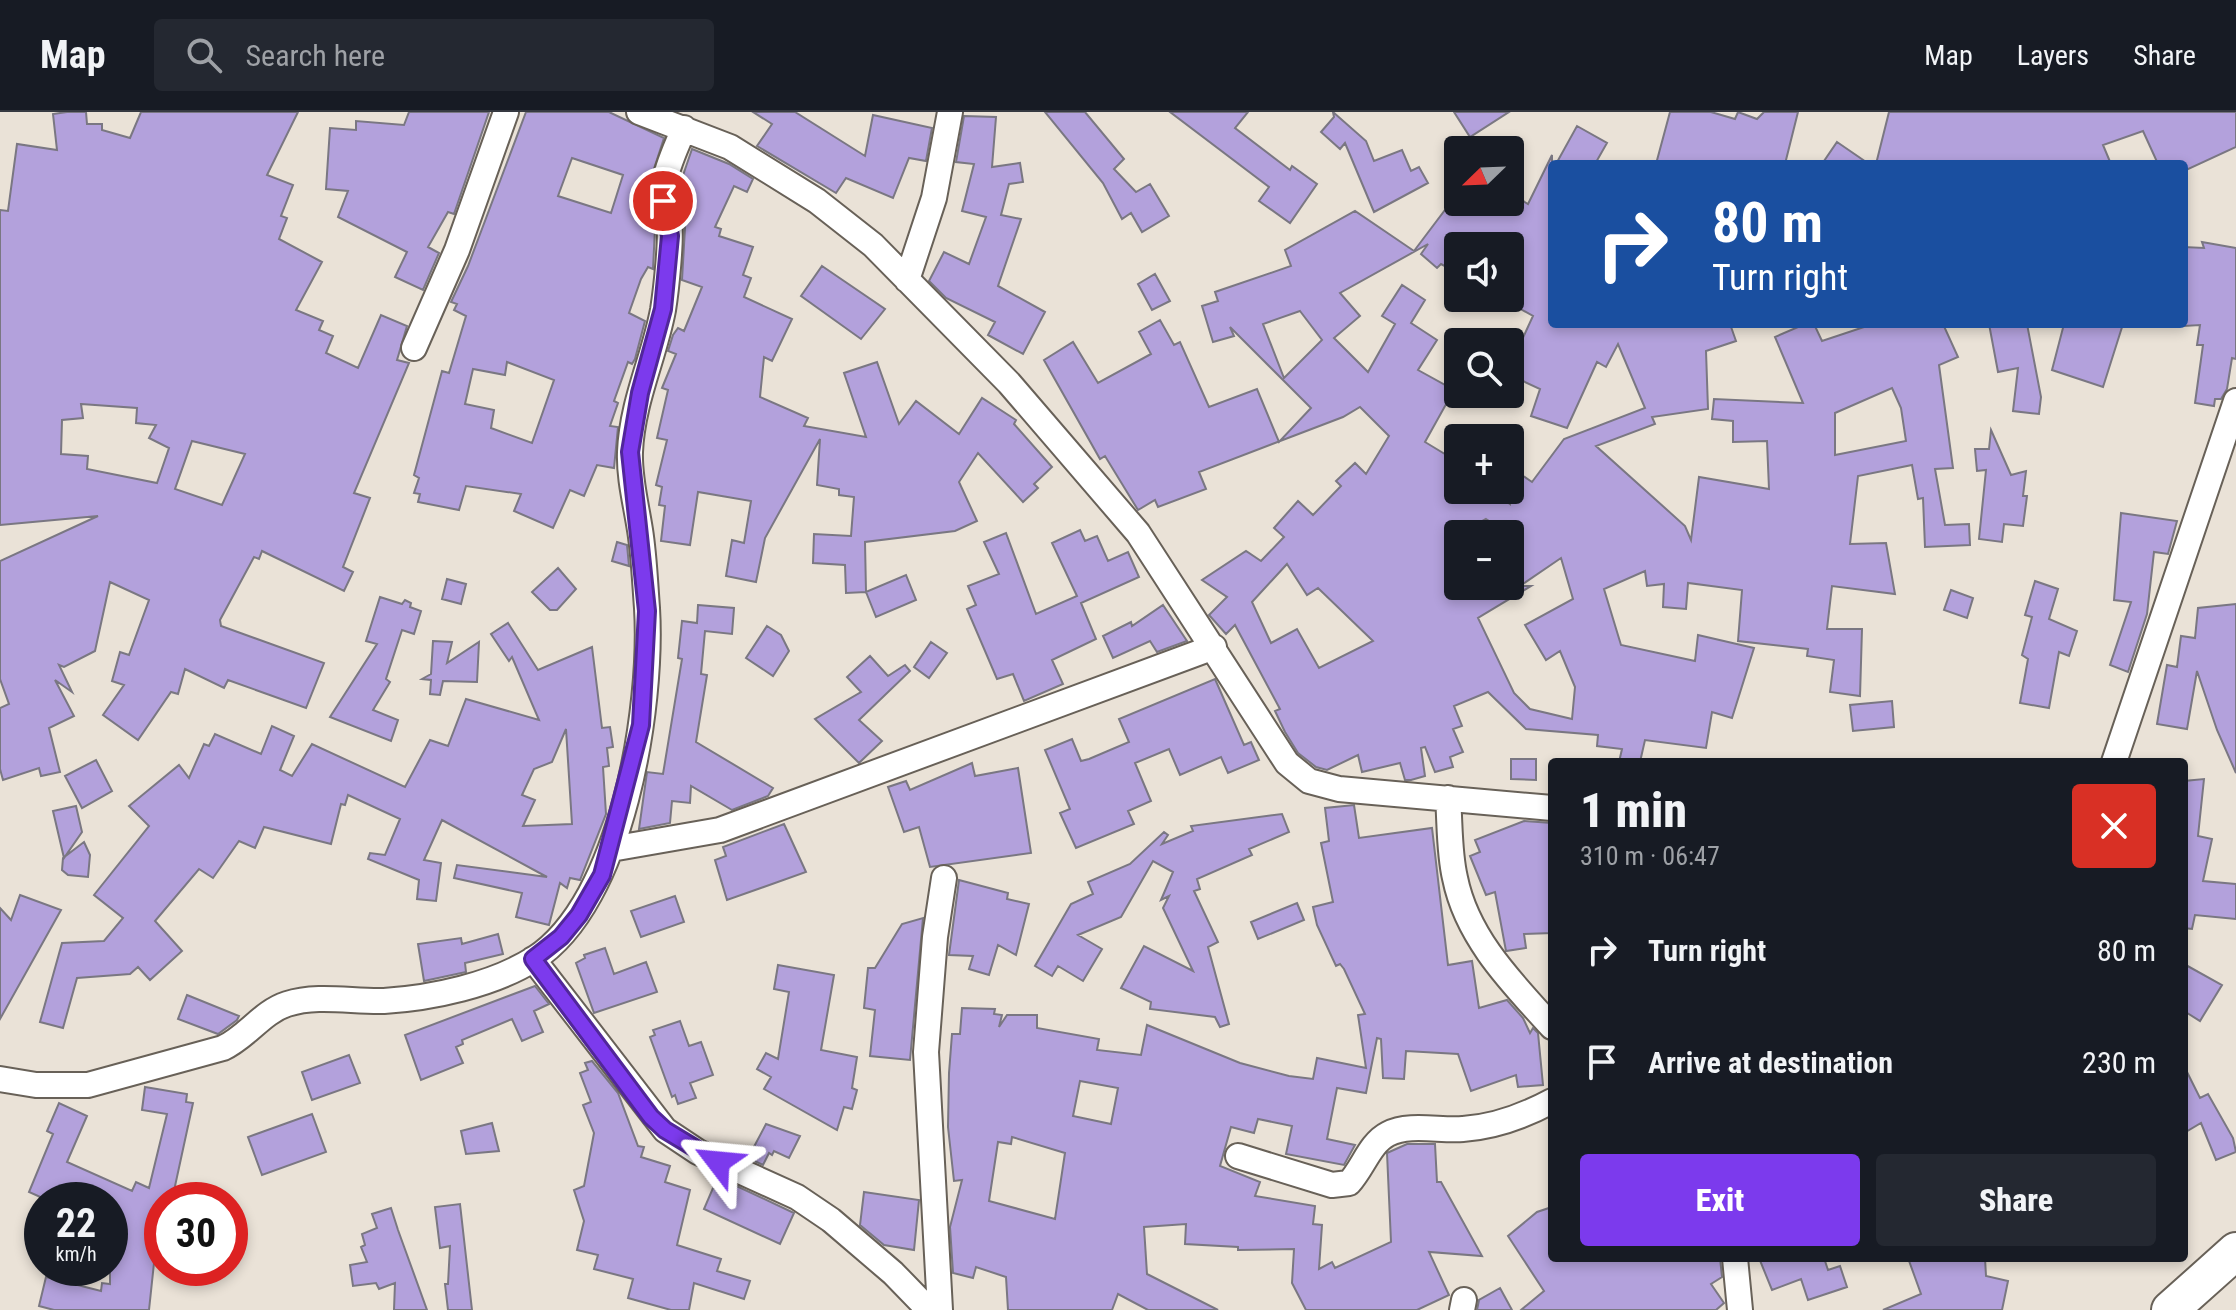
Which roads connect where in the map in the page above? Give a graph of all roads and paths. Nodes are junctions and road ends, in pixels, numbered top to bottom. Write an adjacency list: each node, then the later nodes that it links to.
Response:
1 (506, 112): 6 (street)
2 (639, 112): 4 (street)
3 (950, 112): 5 (street)
4 (693, 124): 5 (street); 12 (street)
5 (907, 280): 8 (street)
6 (414, 348)
7 (2236, 401): 9 (street)
8 (1214, 647): 10 (street); 12 (street)
9 (2115, 758)
10 (1448, 798): 11 (street); 15 (street)
11 (1548, 808)
12 (611, 849): 14 (street)
13 (944, 878): 22 (street)
14 (533, 959): 16 (street); 21 (street)
15 (1548, 1022)
16 (0, 1079)
17 (1548, 1103): 18 (street)
18 (1238, 1156)
19 (2236, 1251): 24 (main road)
20 (1735, 1262): 23 (street)
21 (929, 1310)
22 (940, 1310)
23 (1740, 1310)
24 (2170, 1310)

